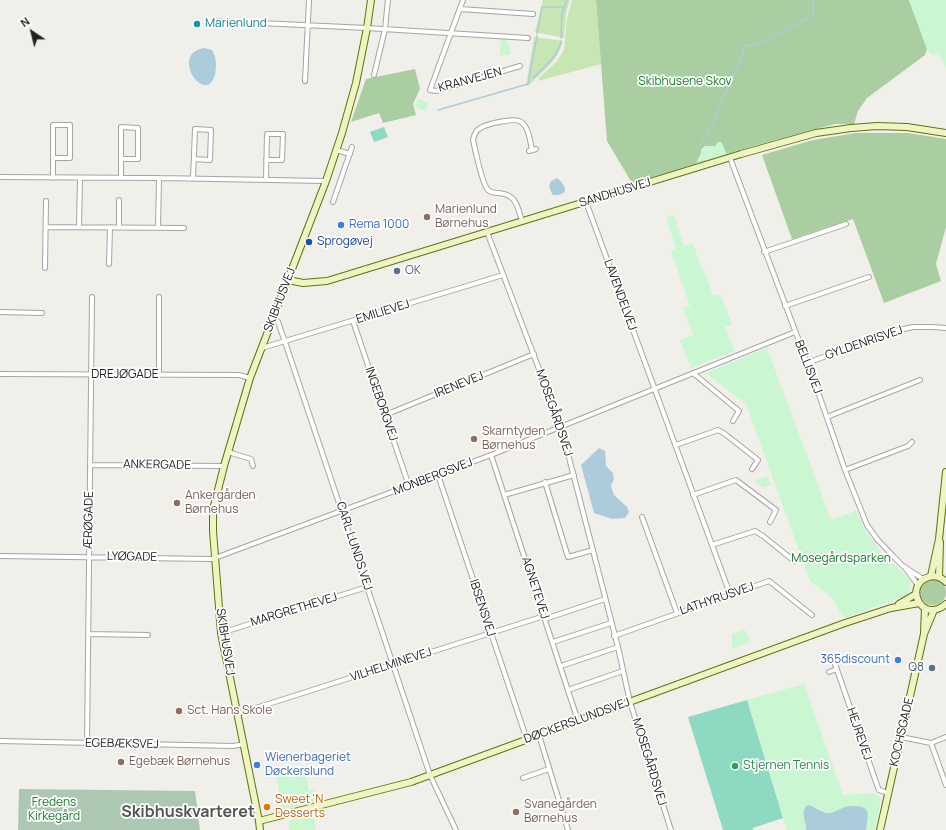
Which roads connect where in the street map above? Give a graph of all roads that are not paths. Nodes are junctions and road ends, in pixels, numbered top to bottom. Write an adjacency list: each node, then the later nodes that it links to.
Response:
1 (309, 0): 8 (street)
2 (371, 0): 9 (street, SKIBHUSVEJ)
3 (388, 0): 10 (street)
4 (463, 0): 5 (street, KRANVEJEN)
5 (460, 9): 6 (street); 11 (street, KRANVEJEN)
6 (533, 14)
7 (217, 21): 8 (street)
8 (308, 25): 9 (street); 15 (street)
9 (367, 28): 10 (street); 18 (street, SKIBHUSVEJ)
10 (385, 29): 11 (street); 14 (street)
11 (451, 33): 12 (street); 13 (street, KRANVEJEN)
12 (528, 38)
13 (520, 66)
14 (374, 75)
15 (306, 81)
16 (946, 133): 22 (street, SANDHUSVEJ)
17 (352, 147): 20 (street)
18 (336, 150): 20 (street); 33 (street, SKIBHUSVEJ)
19 (532, 150): 38 (street)
20 (350, 154): 36 (street)
21 (53, 158): 21 (street); 27 (street)
22 (730, 158): 37 (street, SANDHUSVEJ); 47 (street, BELLISVEJ)
23 (121, 159): 23 (street); 29 (street)
24 (194, 160): 24 (street); 31 (street)
25 (266, 160): 25 (street); 32 (street)
26 (0, 177): 27 (street)
27 (53, 178): 28 (street)
28 (80, 178): 29 (street); 41 (street)
29 (121, 178): 30 (street)
30 (159, 178): 31 (street); 44 (street)
31 (193, 179): 32 (street)
32 (266, 180): 33 (street)
33 (326, 181): 52 (street, SKIBHUSVEJ)
34 (119, 200): 42 (street)
35 (46, 201): 40 (street)
36 (333, 202)
37 (586, 202): 38 (street, SANDHUSVEJ); 72 (street, LAVENDELVEJ)
38 (522, 221): 46 (street, SANDHUSVEJ)
39 (846, 224): 47 (street)
40 (46, 227): 41 (street); 49 (street)
41 (79, 227): 43 (street)
42 (119, 227): 43 (street); 44 (street)
43 (110, 228): 48 (street)
44 (158, 228): 45 (street)
45 (184, 228)
46 (487, 232): 50 (street, MOSEGÅRDSVEJ); 52 (street, SANDHUSVEJ)
47 (764, 252): 55 (street, BELLISVEJ)
48 (109, 264)
49 (45, 268)
50 (503, 275): 59 (street, EMILIEVEJ); 64 (street, MOSEGÅRDSVEJ)
51 (869, 277): 55 (street)
52 (288, 280): 58 (street, SKIBHUSVEJ)
53 (92, 297): 68 (street, ÆRØGADE)
54 (159, 297): 69 (street)
55 (785, 306): 61 (street, BELLISVEJ)
56 (0, 312): 57 (street)
57 (42, 313)
58 (274, 318): 62 (street, CARL LUNDS VEJ); 63 (street, SKIBHUSVEJ)
59 (353, 322): 62 (street, EMILIEVEJ); 73 (street, INGEBORGVEJ)
60 (946, 328): 65 (street, GYLDENRISVEJ)
61 (795, 332): 65 (street, BELLISVEJ); 66 (street, MONBERGSVEJ)
62 (285, 342): 63 (street, EMILIEVEJ); 93 (street, CARL LUNDS VEJ)
63 (262, 348): 70 (street, SKIBHUSVEJ)
64 (534, 354): 73 (street, IRENEVEJ); 76 (street, MOSEGÅRDSVEJ)
65 (807, 363): 74 (street, BELLISVEJ)
66 (693, 373): 72 (street, MONBERGSVEJ); 75 (street)
67 (0, 374): 68 (street, DREJØGADE)
68 (91, 374): 69 (street, DREJØGADE); 81 (street, ÆRØGADE)
69 (159, 375): 70 (street, DREJØGADE)
70 (250, 378): 79 (street, SKIBHUSVEJ)
71 (920, 380): 74 (street)
72 (654, 388): 76 (street, MONBERGSVEJ); 78 (street, LAVENDELVEJ)
73 (384, 415): 90 (street, INGEBORGVEJ)
74 (827, 416): 85 (street, BELLISVEJ)
75 (733, 421)
76 (561, 427): 80 (street, MONBERGSVEJ); 88 (street, MOSEGÅRDSVEJ)
77 (912, 442): 85 (street)
78 (676, 445): 84 (street); 92 (street, LAVENDELVEJ)
79 (228, 452): 82 (street, SKIBHUSVEJ); 83 (street)
80 (491, 455): 87 (street, MONBERGSVEJ); 91 (street, AGNETEVEJ)
81 (90, 464): 82 (street, ANKERGADE); 100 (street, ÆRØGADE)
82 (224, 466): 101 (street, SKIBHUSVEJ)
83 (253, 466)
84 (752, 469)
85 (845, 470): 103 (street, BELLISVEJ)
86 (946, 472): 96 (street)
87 (438, 475): 90 (street, MONBERGSVEJ); 122 (street, IBSENSVEJ)
88 (574, 475): 89 (street); 98 (street, MOSEGÅRDSVEJ)
89 (545, 482): 91 (street); 98 (street)
90 (409, 486): 93 (street, MONBERGSVEJ)
91 (504, 495): 119 (street, AGNETEVEJ)
92 (693, 495): 95 (street); 97 (street, LAVENDELVEJ)
93 (342, 511): 101 (street, MONBERGSVEJ); 108 (street, CARL LUNDS VEJ)
94 (642, 517): 117 (street)
95 (770, 522)
96 (939, 539): 104 (street); 106 (street)
97 (712, 546): 102 (street); 109 (street, LAVENDELVEJ)
98 (592, 550): 111 (street, MOSEGÅRDSVEJ)
99 (0, 556): 100 (street, LYØGADE)
100 (89, 557): 101 (street, LYØGADE); 123 (street, ÆRØGADE)
101 (215, 558): 121 (street, SKIBHUSVEJ)
102 (794, 561)
103 (903, 566): 105 (street, BELLISVEJ); 107 (street, BELLISVEJ)
104 (931, 576): 105 (street); 106 (street)
105 (923, 579): 107 (street)
106 (944, 579)
107 (918, 585): 110 (street)
108 (367, 587): 121 (street, MARGRETHEVEJ); 130 (street, CARL LUNDS VEJ)
109 (730, 594): 117 (street, LATHYRUSVEJ); 118 (street, LATHYRUSVEJ)
110 (916, 594): 112 (street); 114 (street, DØCKERSLUNDSVEJ)
111 (605, 599): 119 (street); 120 (street, MOSEGÅRDSVEJ)
112 (919, 603): 114 (street, DØCKERSLUNDSVEJ); 115 (street)
113 (946, 604): 116 (street)
114 (891, 608): 136 (street, DØCKERSLUNDSVEJ)
115 (925, 608): 116 (street); 124 (street, KOCHSGADE)
116 (934, 610): 124 (street, KOCHSGADE)
117 (677, 613): 126 (street, LATHYRUSVEJ)
118 (812, 615)
119 (544, 617): 122 (street, VILHELMINEVEJ); 127 (street, AGNETEVEJ)
120 (611, 623): 126 (street, MOSEGÅRDSVEJ); 127 (street)
121 (221, 633): 137 (street, SKIBHUSVEJ)
122 (490, 633): 130 (street, VILHELMINEVEJ); 142 (street, IBSENSVEJ)
123 (88, 634): 125 (street); 145 (street, ÆRØGADE)
124 (924, 634): 140 (street, KOCHSGADE)
125 (148, 635)
126 (614, 636): 128 (street, MOSEGÅRDSVEJ)
127 (553, 642): 131 (street, AGNETEVEJ)
128 (618, 647): 131 (street); 133 (street, MOSEGÅRDSVEJ)
129 (834, 661): 132 (street, HEJREVEJ)
130 (393, 665): 137 (street, VILHELMINEVEJ); 148 (street, CARL LUNDS VEJ)
131 (561, 666): 135 (street, AGNETEVEJ)
132 (837, 669): 134 (street); 151 (street, HEJREVEJ)
133 (623, 671): 135 (street); 136 (street, MOSEGÅRDSVEJ)
134 (829, 672)
135 (568, 690): 138 (street, AGNETEVEJ)
136 (630, 702): 138 (street, DØCKERSLUNDSVEJ); 156 (street, MOSEGÅRDSVEJ)
137 (237, 714): 146 (street, SKIBHUSVEJ)
138 (578, 721): 139 (street, DØCKERSLUNDSVEJ)
139 (539, 735): 142 (street, DØCKERSLUNDSVEJ); 147 (street)
140 (901, 737): 144 (street); 151 (street, KOCHSGADE)
141 (946, 737): 144 (street)
142 (526, 740): 148 (street, DØCKERSLUNDSVEJ)
143 (0, 741): 145 (street, EGEBÆKSVEJ)
144 (932, 743): 150 (street)
145 (87, 744): 146 (street, EGEBÆKSVEJ)
146 (244, 744): 152 (street, SKIBHUSVEJ)
147 (549, 769): 149 (street); 155 (street)
148 (430, 775): 152 (street, DØCKERSLUNDSVEJ); 154 (street, CARL LUNDS VEJ)
149 (523, 778)
150 (946, 785)
151 (888, 793): 157 (street, KOCHSGADE)
152 (259, 821): 153 (street, SKIBHUSVEJ)
153 (260, 830)
154 (456, 830)
155 (568, 830)
156 (670, 830)
157 (880, 830)

